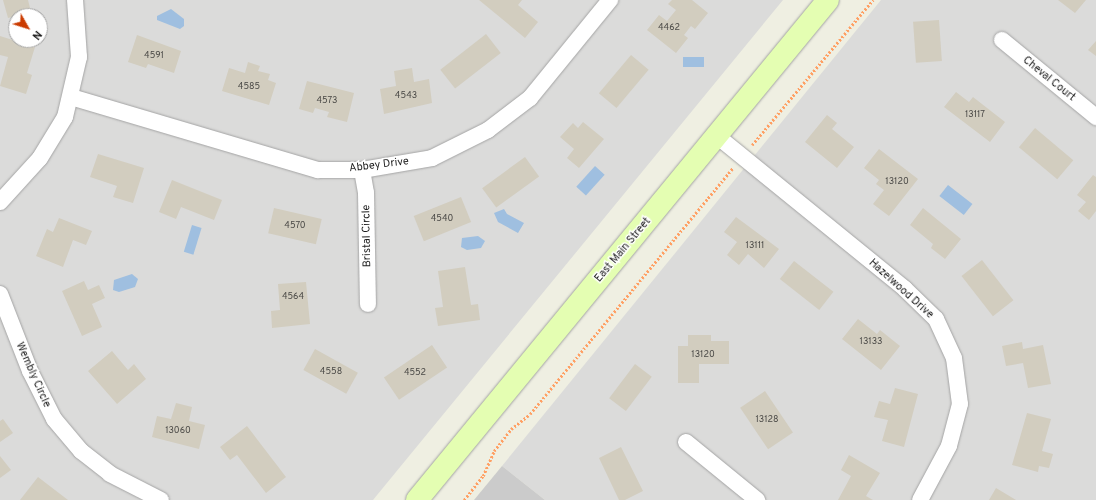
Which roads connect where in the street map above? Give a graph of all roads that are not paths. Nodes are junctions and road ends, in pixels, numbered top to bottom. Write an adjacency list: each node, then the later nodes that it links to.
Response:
1 (76, 0): 5 (street)
2 (610, 0): 8 (street, Abbey Drive)
3 (828, 0): 7 (main road, East Main Street)
4 (1002, 40): 6 (street, Cheval Court)
5 (71, 97): 8 (street, Abbey Drive); 9 (street)
6 (1096, 117)
7 (717, 136): 14 (main road, East Main Street); 16 (street, Hazelwood Drive)
8 (362, 170): 11 (street, Bristal Circle)
9 (0, 202)
10 (0, 294): 13 (street, Wembly Circle)
11 (368, 304)
12 (686, 442): 15 (street)
13 (161, 500)
14 (417, 500)
15 (757, 500)
16 (920, 500)

